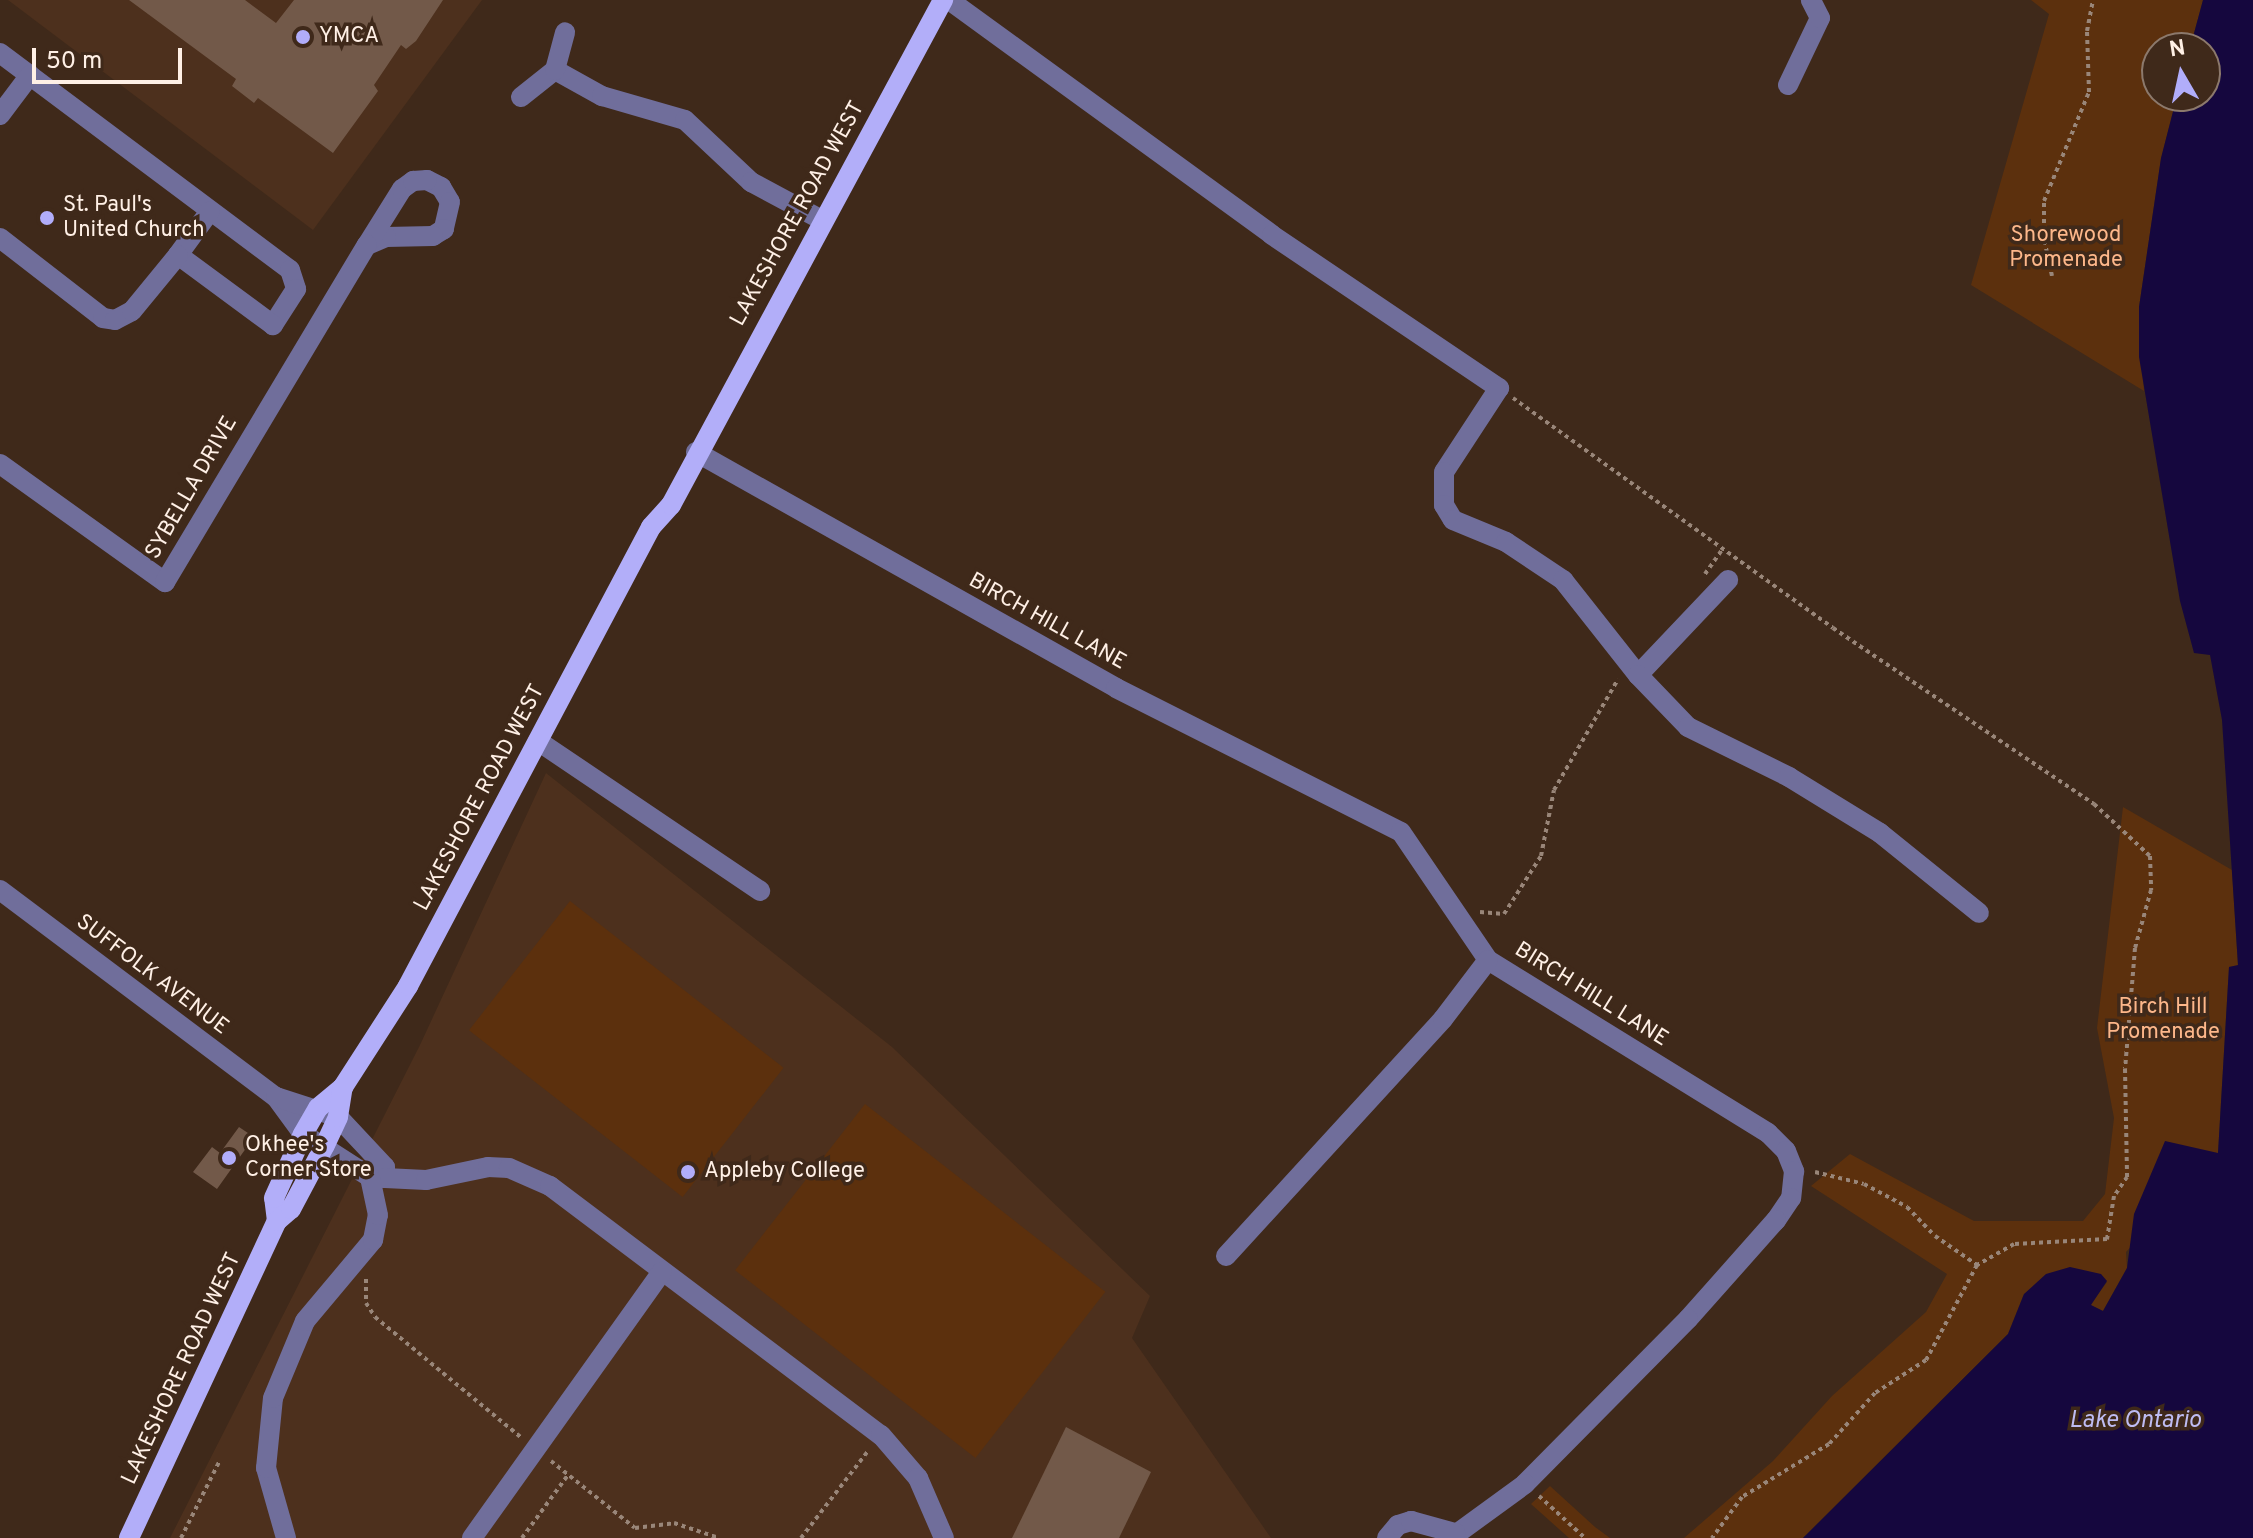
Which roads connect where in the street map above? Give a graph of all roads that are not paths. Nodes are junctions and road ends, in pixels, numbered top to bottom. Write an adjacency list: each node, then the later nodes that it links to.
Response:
1 (943, 0): 12 (main road, LAKESHORE ROAD WEST)
2 (949, 0): 21 (street)
3 (1811, 0): 8 (street)
4 (565, 32): 6 (street)
5 (0, 53): 7 (street)
6 (555, 70): 9 (street); 12 (street)
7 (30, 75): 10 (street); 11 (street)
8 (1788, 85)
9 (521, 97)
10 (0, 115)
11 (210, 211): 15 (street); 16 (street)
12 (822, 220): 18 (main road, LAKESHORE ROAD WEST)
13 (0, 238): 15 (street)
14 (367, 245): 17 (street, SYBELLA DRIVE)
15 (178, 255): 16 (street)
16 (273, 325): 17 (street)
17 (302, 347): 19 (street, SYBELLA DRIVE)
18 (696, 452): 22 (main road, LAKESHORE ROAD WEST); 26 (street, BIRCH HILL LANE)
19 (0, 464)
20 (1728, 580): 21 (street)
21 (1634, 669): 25 (street)
22 (538, 741): 24 (street); 27 (main road, LAKESHORE ROAD WEST)
23 (0, 890): 28 (street, SUFFOLK AVENUE)
24 (760, 891)
25 (1979, 913)
26 (1488, 960): 35 (street); 37 (street, BIRCH HILL LANE)
27 (343, 1087): 29 (main road, LAKESHORE ROAD WEST); 30 (main road, LAKESHORE ROAD WEST)
28 (276, 1097): 29 (street, SUFFOLK AVENUE); 31 (street, SUFFOLK AVENUE)
29 (318, 1108): 30 (street, SUFFOLK AVENUE); 31 (main road, LAKESHORE ROAD WEST)
30 (338, 1117): 32 (main road, LAKESHORE ROAD WEST); 33 (street, SUFFOLK AVENUE)
31 (303, 1134): 32 (street, SUFFOLK AVENUE); 34 (main road, LAKESHORE ROAD WEST)
32 (325, 1145): 33 (street, SUFFOLK AVENUE); 34 (main road, LAKESHORE ROAD WEST)
33 (377, 1178): 36 (street); 39 (street)
34 (277, 1221): 38 (main road, LAKESHORE ROAD WEST)
35 (1226, 1256)
36 (662, 1272): 40 (street); 41 (street)
37 (1453, 1535): 42 (street, BIRCH HILL LANE)
38 (129, 1538)
39 (286, 1538)
40 (472, 1538)
41 (944, 1538)
42 (1387, 1538)

